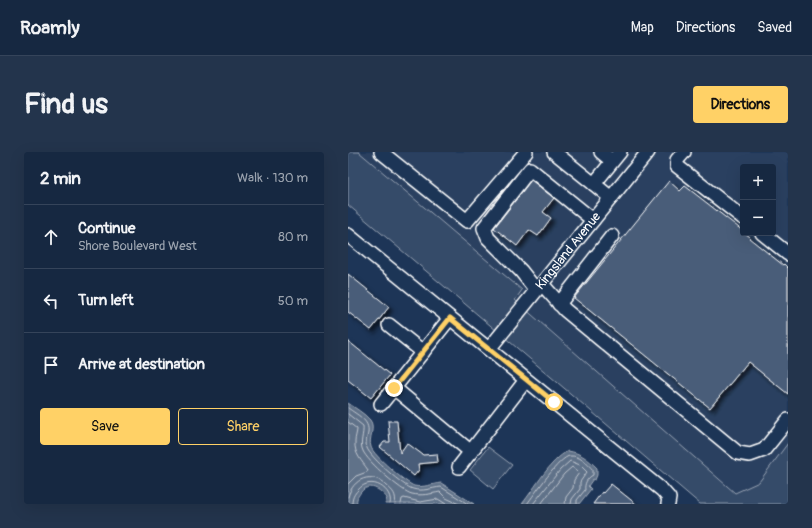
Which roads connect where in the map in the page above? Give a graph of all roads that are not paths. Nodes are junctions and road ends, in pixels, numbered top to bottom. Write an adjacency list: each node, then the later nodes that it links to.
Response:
1 (381, 152): 2 (street)
2 (526, 152)
3 (554, 152): 8 (street)
4 (601, 152): 7 (street)
5 (648, 152): 9 (street, Kingsland Avenue)
6 (684, 152): 10 (street)
7 (616, 157): 8 (street)
8 (594, 184): 9 (street)
9 (611, 198): 11 (street, Kingsland Avenue)
10 (740, 216)
11 (593, 220): 16 (street, Kingsland Avenue); 16 (street)
12 (348, 235): 18 (street)
13 (612, 236): 17 (street)
14 (766, 236): 15 (street)
15 (788, 254)
16 (539, 287): 17 (street); 20 (street, Kingsland Avenue)
17 (559, 304): 25 (street)
18 (450, 318): 20 (street); 21 (street)
19 (389, 325): 21 (street)
20 (488, 349): 22 (street)
21 (423, 352): 23 (street)
22 (526, 380): 26 (street); 28 (street)
23 (394, 388): 24 (street); 26 (street)
24 (381, 404)
25 (788, 420)
26 (472, 452): 27 (street)
27 (460, 467)
28 (668, 501)

